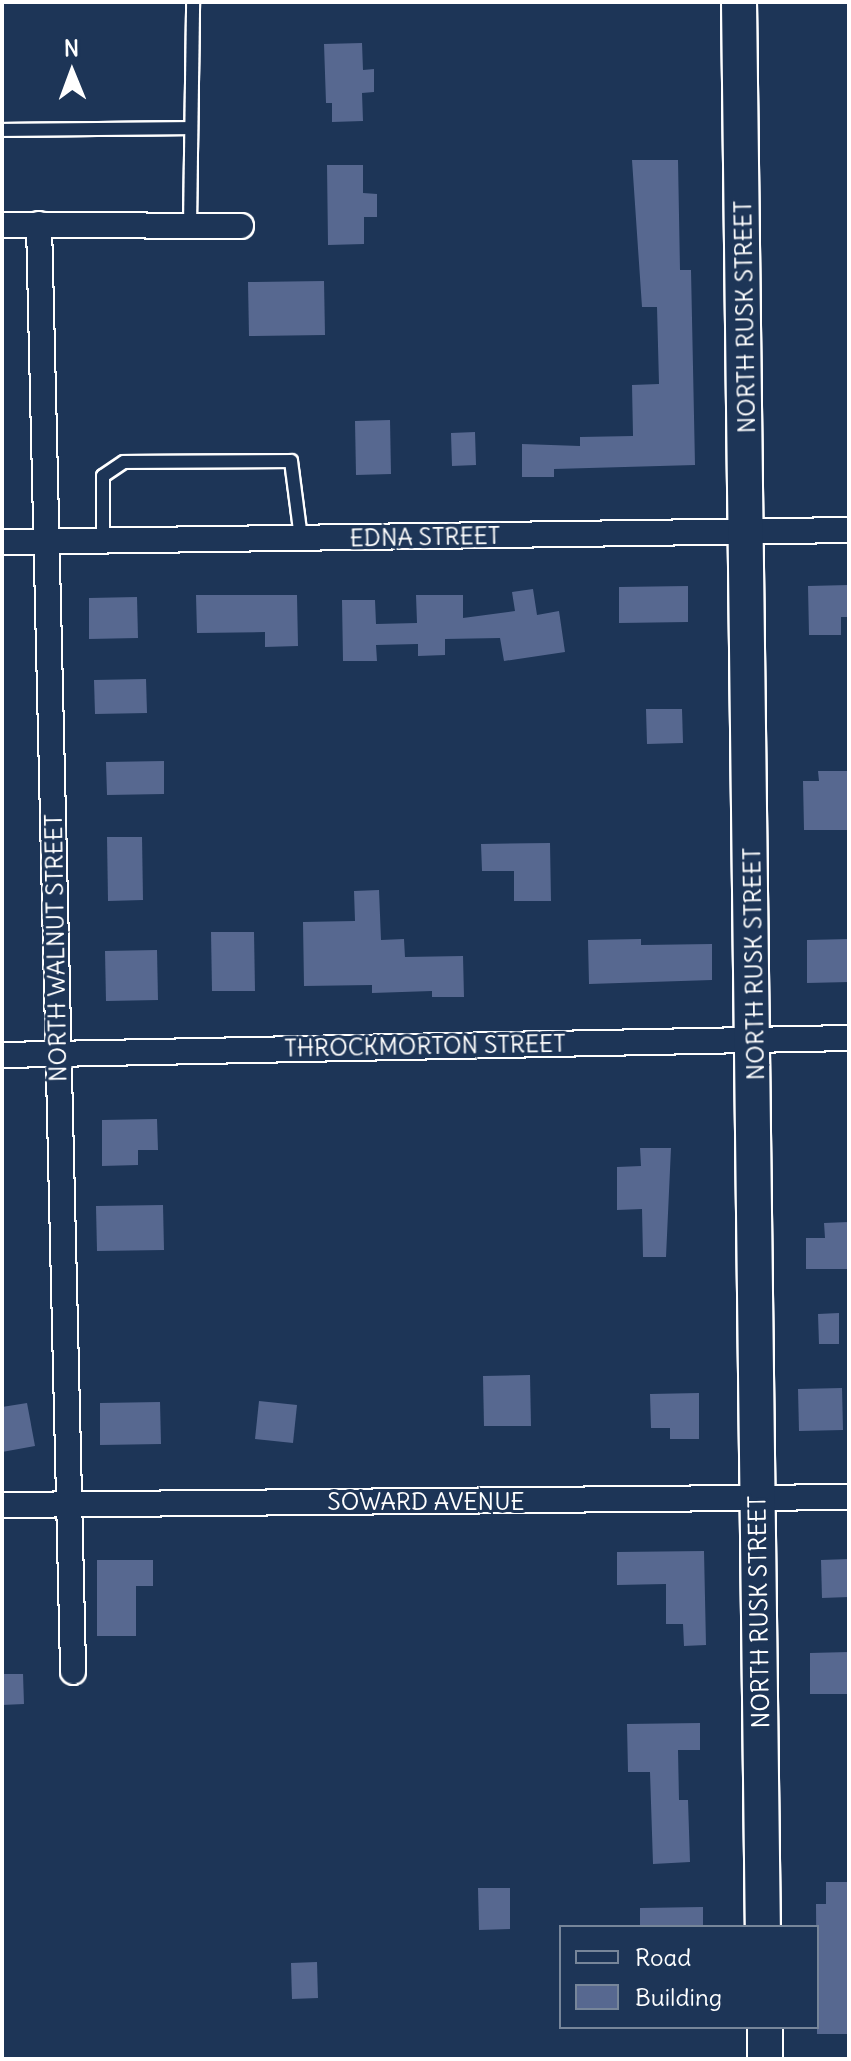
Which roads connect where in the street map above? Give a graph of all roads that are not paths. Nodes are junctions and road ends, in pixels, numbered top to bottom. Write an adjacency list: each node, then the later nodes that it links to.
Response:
1 (193, 2): 3 (lane)
2 (739, 2): 10 (street, NORTH RUSK STREET)
3 (191, 128): 4 (lane); 7 (lane)
4 (2, 130)
5 (39, 224): 6 (street); 7 (street); 12 (street, NORTH WALNUT STREET)
6 (2, 225)
7 (190, 226): 8 (street)
8 (241, 226)
9 (849, 530): 10 (street, EDNA STREET)
10 (749, 532): 11 (street, EDNA STREET); 16 (street, NORTH RUSK STREET)
11 (301, 538): 14 (street, EDNA STREET); 14 (lane)
12 (47, 541): 13 (street, EDNA STREET); 14 (street, EDNA STREET); 17 (street, NORTH WALNUT STREET)
13 (2, 542)
14 (103, 542)
15 (849, 1038): 16 (street, THROCKMORTON STREET)
16 (755, 1039): 17 (street, THROCKMORTON STREET); 20 (street, NORTH RUSK STREET)
17 (58, 1054): 18 (street, THROCKMORTON STREET); 22 (street, NORTH WALNUT STREET)
18 (2, 1055)
19 (849, 1497): 20 (street, SOWARD AVENUE)
20 (757, 1499): 22 (street, SOWARD AVENUE); 24 (street, NORTH RUSK STREET)
21 (2, 1505): 22 (street, SOWARD AVENUE)
22 (70, 1505): 23 (street, NORTH WALNUT STREET)
23 (73, 1672)
24 (763, 1925)
25 (765, 2029): 26 (street)
26 (765, 2059)

